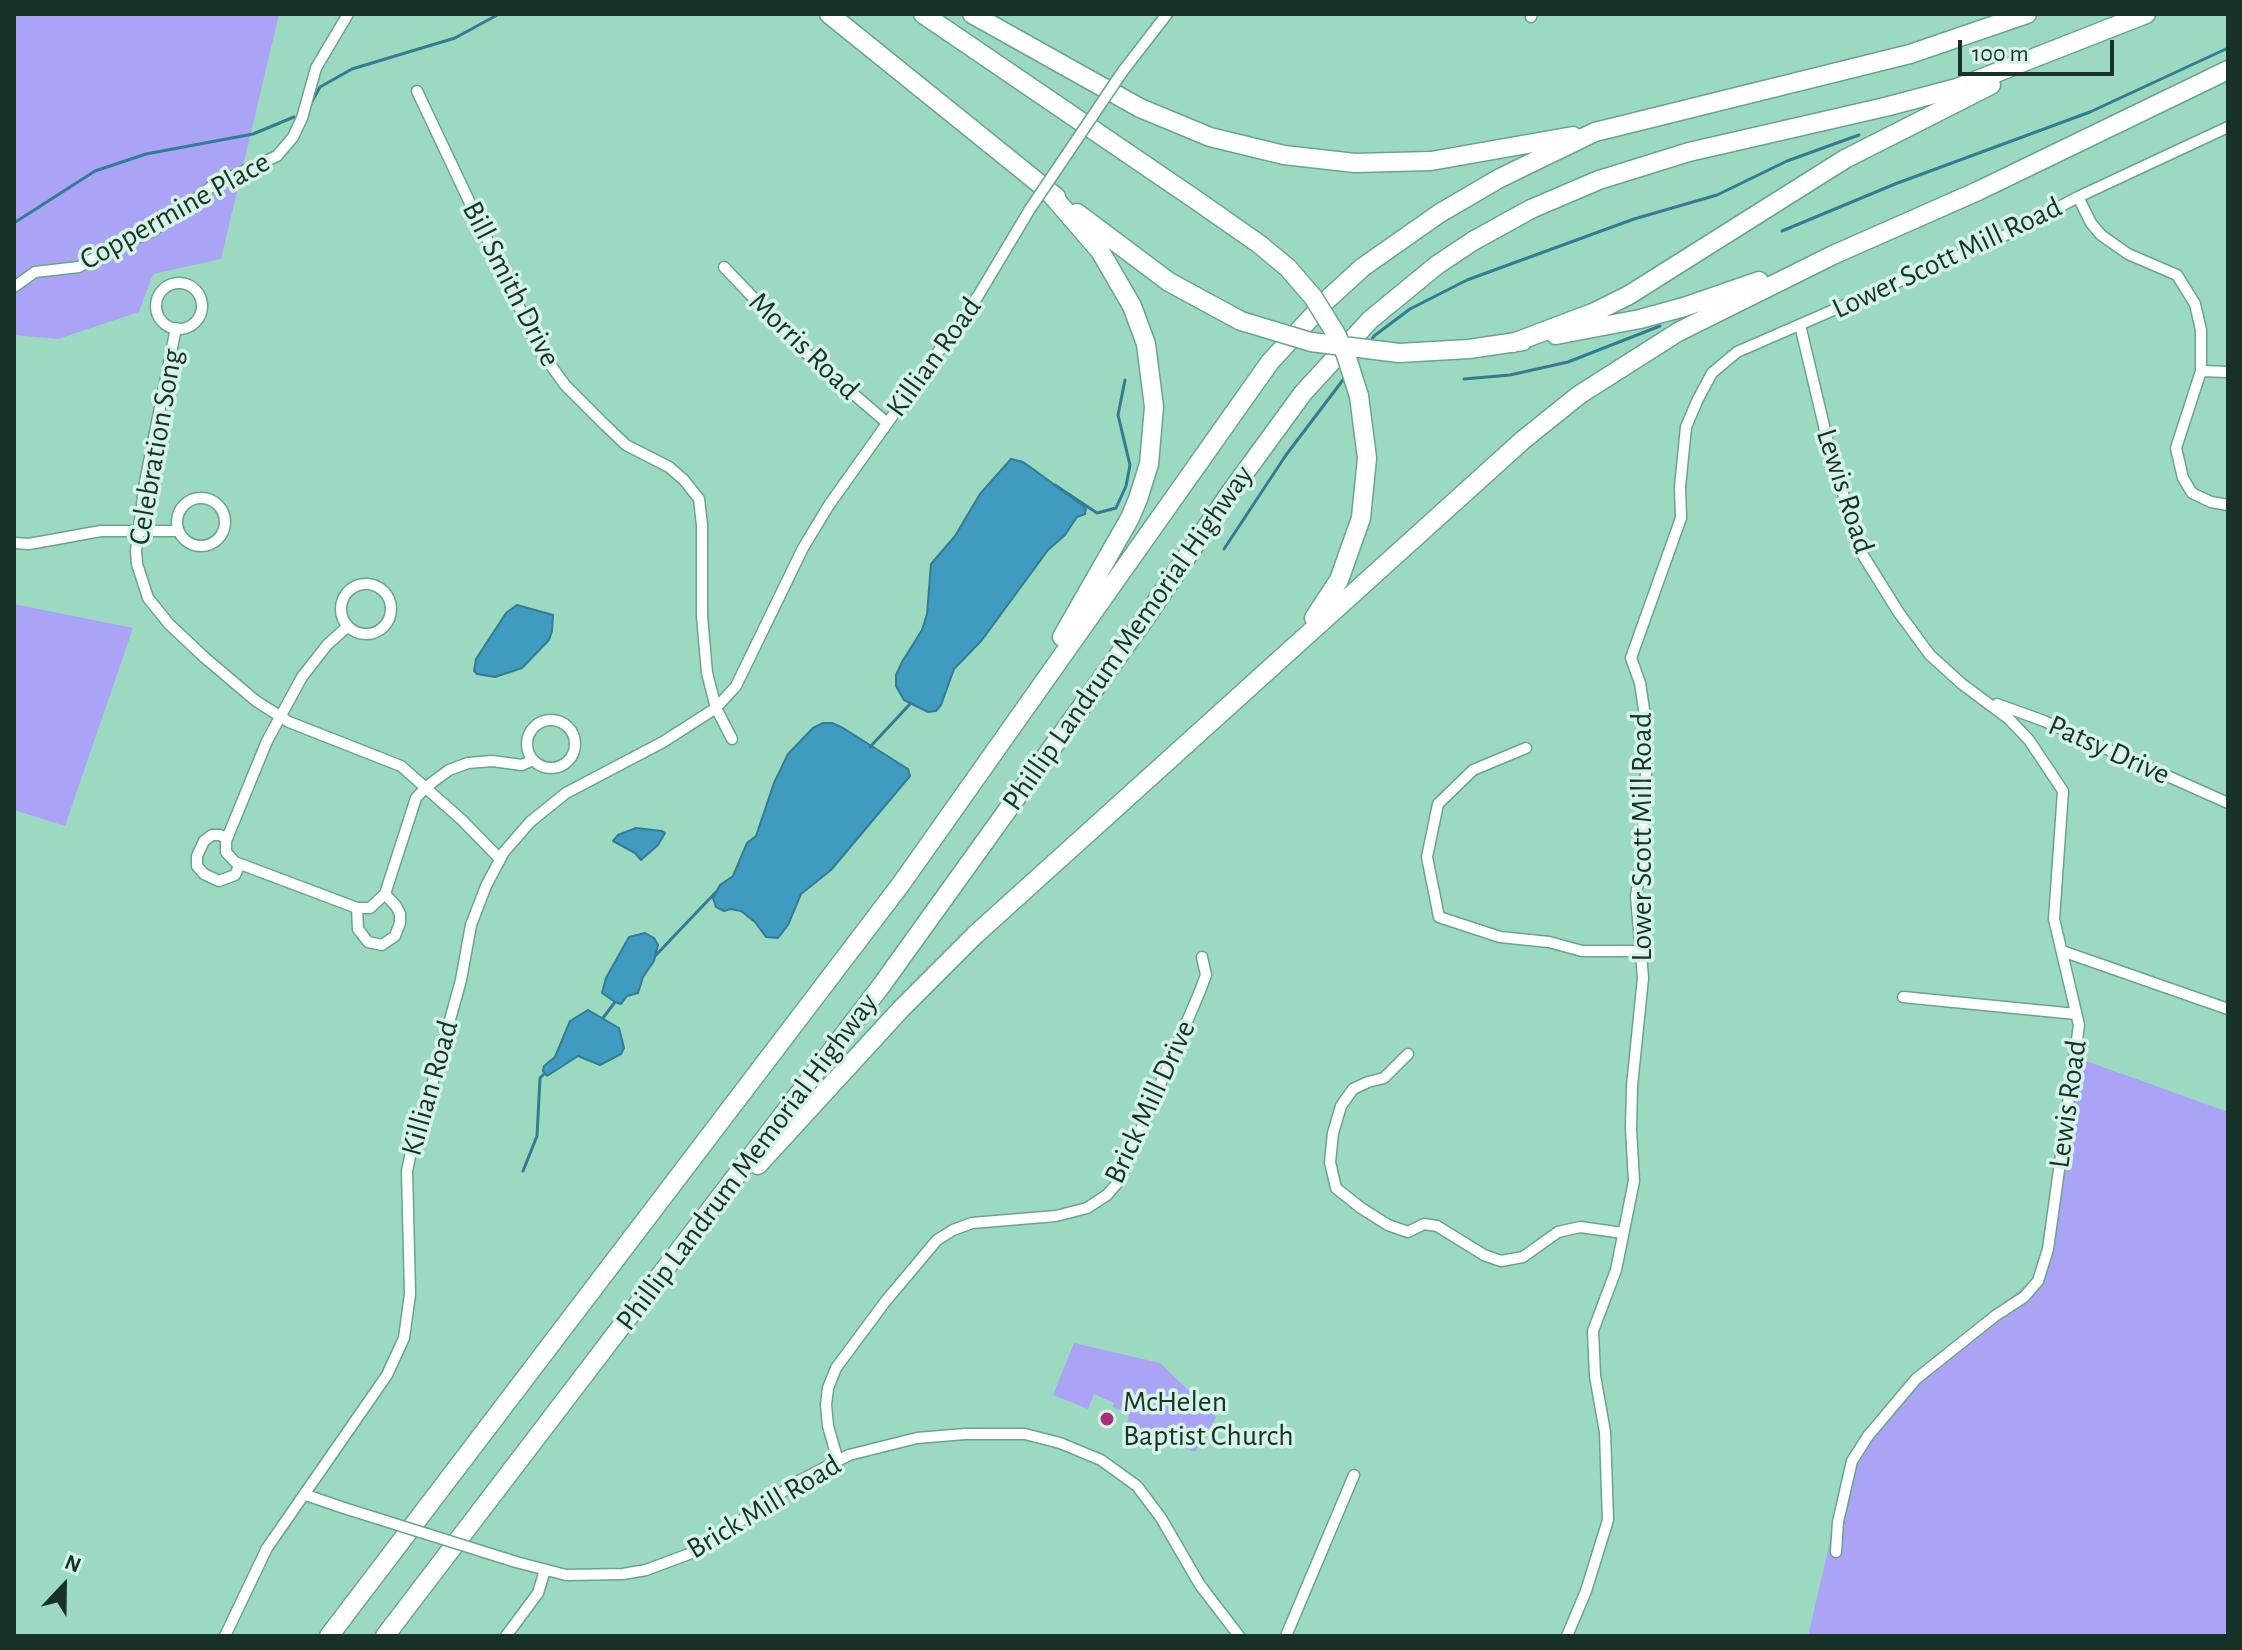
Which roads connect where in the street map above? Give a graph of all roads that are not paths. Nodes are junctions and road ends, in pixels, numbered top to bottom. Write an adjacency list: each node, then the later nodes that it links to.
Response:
1 (348, 14): 17 (street, Coppermine Place)
2 (829, 14): 13 (highway)
3 (923, 14): 29 (highway, bridge)
4 (972, 14): 12 (highway)
5 (1167, 14): 23 (street, Killian Road, bridge)
6 (2027, 14): 12 (highway, Phillip Landrum Memorial Highway)
7 (2146, 14): 8 (highway, Phillip Landrum Memorial Highway)
8 (2080, 40): 20 (highway); 52 (highway, Phillip Landrum Memorial Highway)
9 (2228, 70): 15 (highway)
10 (417, 91): 31 (street, Bill Smith Drive)
11 (2228, 127): 14 (street, Lower Scott Mill Road)
12 (1595, 132): 33 (highway, Phillip Landrum Memorial Highway)
13 (1049, 192): 20 (highway, bridge); 33 (highway)
14 (2078, 197): 18 (street, Lower Scott Mill Road); 21 (street)
15 (1833, 255): 20 (highway); 29 (highway)
16 (724, 267): 23 (street, Morris Road)
17 (14, 287)
18 (1800, 325): 30 (street, Lewis Road); 44 (street, Lower Scott Mill Road)
19 (176, 328): 19 (street); 26 (street, Celebration Song)
20 (1513, 343)
21 (2201, 371): 22 (street); 24 (street)
22 (2228, 372)
23 (886, 422): 31 (street, Killian Road)
24 (2228, 505)
25 (178, 531): 25 (street); 26 (street)
26 (139, 533): 27 (street); 32 (street, Celebration Song)
27 (14, 543)
28 (348, 626): 28 (street); 32 (street)
29 (1296, 643): 52 (highway)
30 (1988, 701): 38 (street, Patsy Drive); 45 (street, Lewis Road)
31 (716, 708): 34 (street); 40 (street, Killian Road)
32 (281, 716): 37 (street, Celebration Song); 39 (street)
33 (1009, 730): 59 (highway, Phillip Landrum Memorial Highway)
34 (732, 739)
35 (1526, 748): 44 (street)
36 (533, 760): 36 (street); 37 (street)
37 (426, 787): 40 (street, Celebration Song); 42 (street)
38 (2228, 803)
39 (227, 839): 41 (street); 41 (street)
40 (500, 859): 55 (street, Killian Road)
41 (240, 864): 43 (street)
42 (385, 894): 43 (street); 43 (street)
43 (357, 908)
44 (1640, 951): 51 (street, Lower Scott Mill Road)
45 (2062, 951): 48 (street); 49 (street, Lewis Road)
46 (1202, 957): 53 (street, Brick Mill Drive)
47 (1903, 997): 49 (street)
48 (2228, 1009)
49 (2076, 1014): 56 (street, Lewis Road)
50 (1408, 1054): 51 (street)
51 (1623, 1233): 64 (street, Lower Scott Mill Road)
52 (688, 1241): 60 (highway, Phillip Landrum Memorial Highway)
53 (838, 1461): 57 (street, Brick Mill Road); 62 (street, Brick Mill Road)
54 (1354, 1475): 63 (street)
55 (306, 1495): 57 (street, Brick Mill Road, bridge); 58 (street, Killian Road)
56 (1836, 1552)
57 (545, 1570): 61 (street)
58 (225, 1636)
59 (329, 1636)
60 (385, 1636)
61 (506, 1636)
62 (1239, 1636)
63 (1286, 1636)
64 (1567, 1636)

